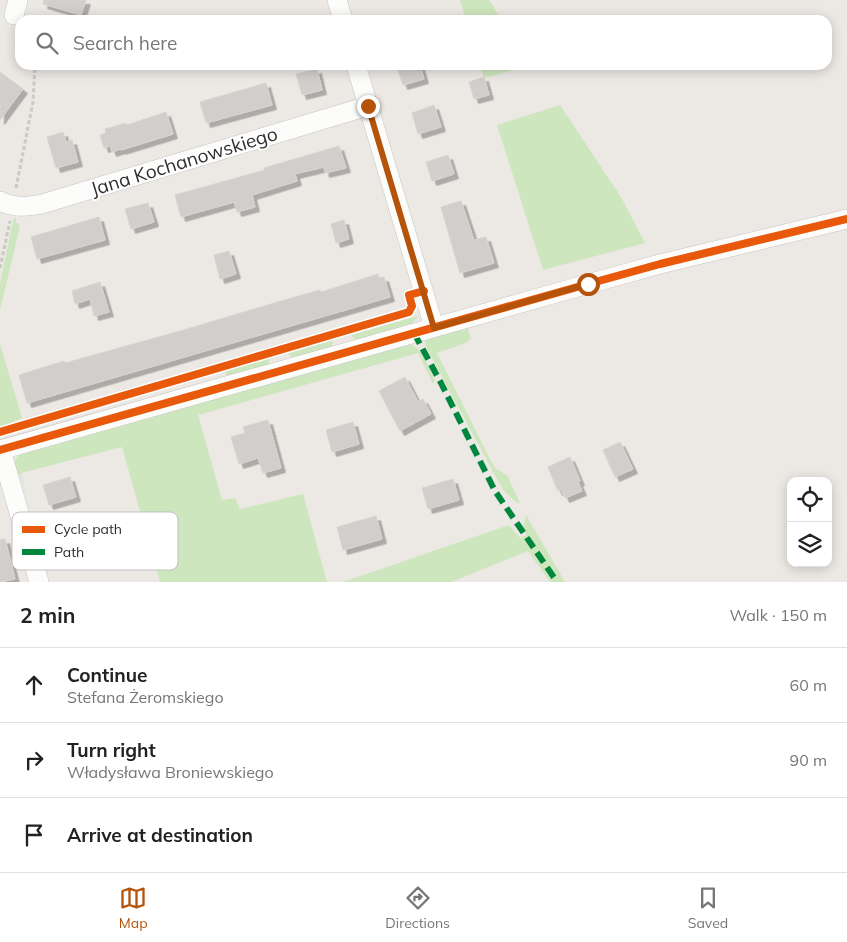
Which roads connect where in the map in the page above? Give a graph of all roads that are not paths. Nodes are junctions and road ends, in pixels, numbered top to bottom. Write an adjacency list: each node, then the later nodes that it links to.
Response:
1 (337, 0): 2 (street)
2 (341, 15)
3 (357, 70): 4 (street)
4 (368, 106): 5 (street, Jana Kochanowskiego); 7 (street)
5 (6, 204)
6 (847, 219): 7 (street)
7 (434, 328): 8 (street)
8 (0, 450): 9 (street)
9 (18, 512)
10 (35, 570): 11 (street)
11 (39, 582)

